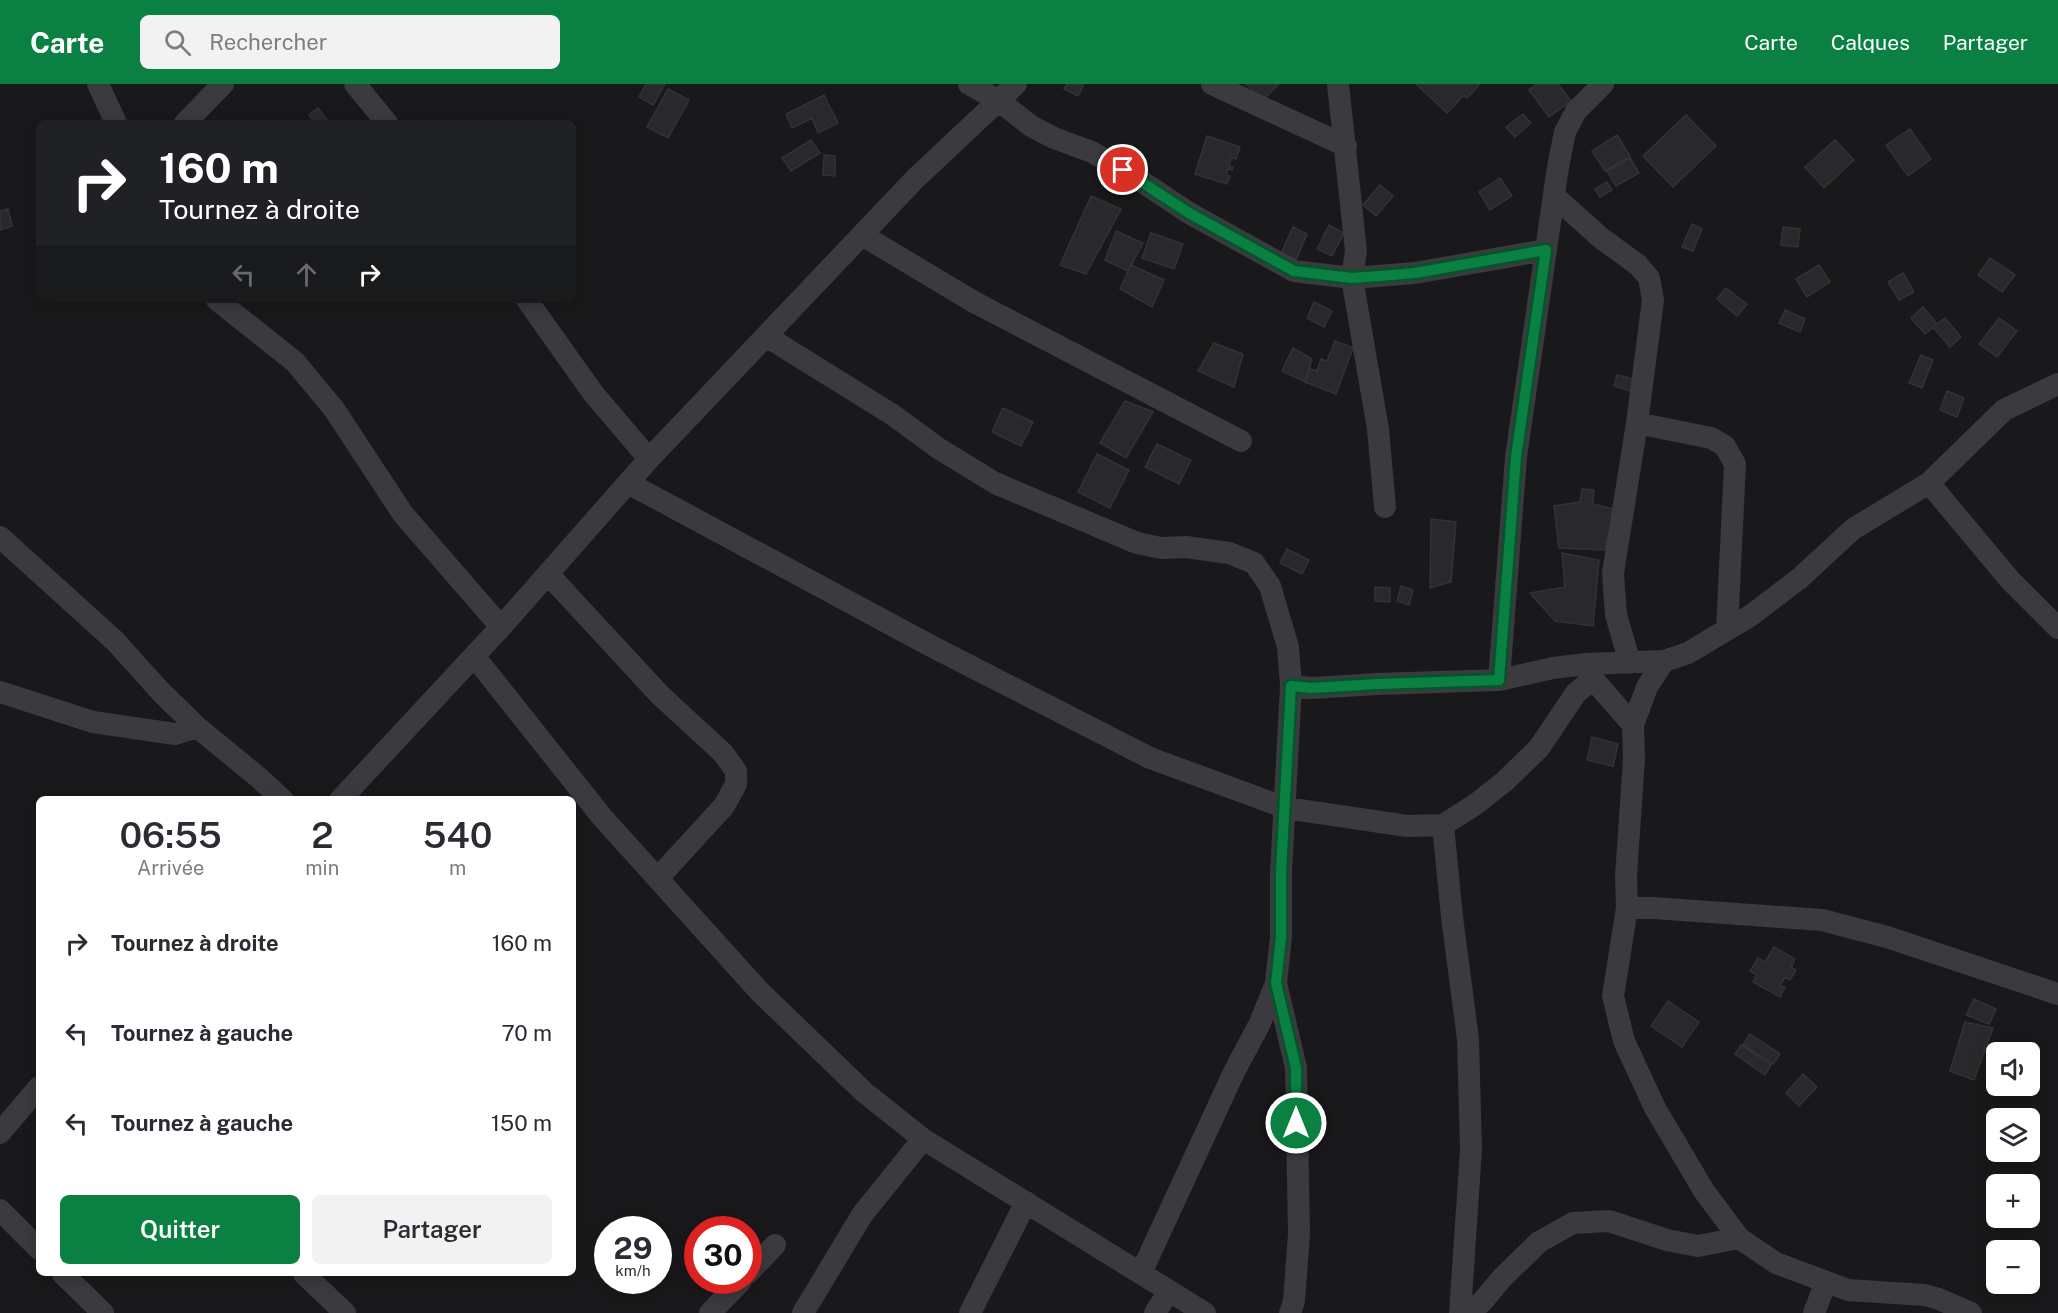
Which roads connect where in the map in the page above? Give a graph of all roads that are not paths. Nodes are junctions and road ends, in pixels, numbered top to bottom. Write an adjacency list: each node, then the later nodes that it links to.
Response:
1 (98, 84): 10 (street)
2 (224, 84): 11 (street)
3 (355, 84): 12 (street)
4 (969, 84): 9 (street)
5 (1016, 84): 9 (street)
6 (1212, 84): 13 (street)
7 (1338, 84): 13 (street)
8 (1603, 84): 14 (street)
9 (999, 101): 15 (street); 17 (street)
10 (115, 120)
11 (188, 120)
12 (385, 120)
13 (1346, 147): 17 (street)
14 (1554, 196): 16 (street); 22 (street)
15 (862, 235): 20 (street); 23 (street)
16 (1546, 250): 17 (street); 37 (street)
17 (1352, 278): 27 (street)
18 (221, 303): 30 (street)
19 (529, 303): 24 (street)
20 (766, 336): 24 (street); 38 (street)
21 (2058, 384): 26 (street)
22 (1637, 423): 32 (street); 35 (street)
23 (1241, 441)
24 (649, 459): 25 (street)
25 (628, 483): 29 (street); 44 (street)
26 (1929, 483): 31 (street); 32 (street)
27 (1385, 507)
28 (0, 537): 41 (street)
29 (548, 574): 30 (street); 46 (street)
30 (501, 627): 33 (street)
31 (2058, 628)
32 (1727, 629): 34 (street)
33 (474, 656): 43 (street); 46 (street)
34 (1665, 662): 35 (street); 40 (street)
35 (1630, 663): 36 (street)
36 (1590, 672): 37 (street); 40 (street); 45 (street)
37 (1499, 680): 38 (street)
38 (1291, 686): 44 (street)
39 (0, 693): 41 (street)
40 (1633, 724): 47 (street)
41 (197, 727): 42 (street)
42 (279, 796)
43 (344, 796)
44 (1286, 808): 45 (street); 48 (street)
45 (1443, 825): 73 (street)
46 (658, 878): 52 (street)
47 (1627, 908): 49 (street); 55 (street)
48 (1276, 983): 59 (street); 72 (street)
49 (2058, 994)
50 (36, 1091): 51 (street)
51 (0, 1133)
52 (923, 1139): 53 (street); 68 (street)
53 (1026, 1202): 59 (street); 69 (street)
54 (0, 1210): 57 (street)
55 (1739, 1238): 62 (street); 74 (street)
56 (775, 1245): 58 (street)
57 (36, 1246)
58 (762, 1258)
59 (1141, 1273): 63 (street)
60 (65, 1276): 65 (street)
61 (306, 1276): 66 (street)
62 (1826, 1282): 75 (street); 76 (street)
63 (1169, 1291): 70 (street); 71 (street)
64 (728, 1294): 67 (street)
65 (103, 1313)
66 (345, 1313)
67 (710, 1313)
68 (802, 1313)
69 (970, 1313)
70 (1155, 1313)
71 (1205, 1313)
72 (1290, 1313)
73 (1460, 1313)
74 (1468, 1313)
75 (1814, 1313)
76 (1971, 1313)

